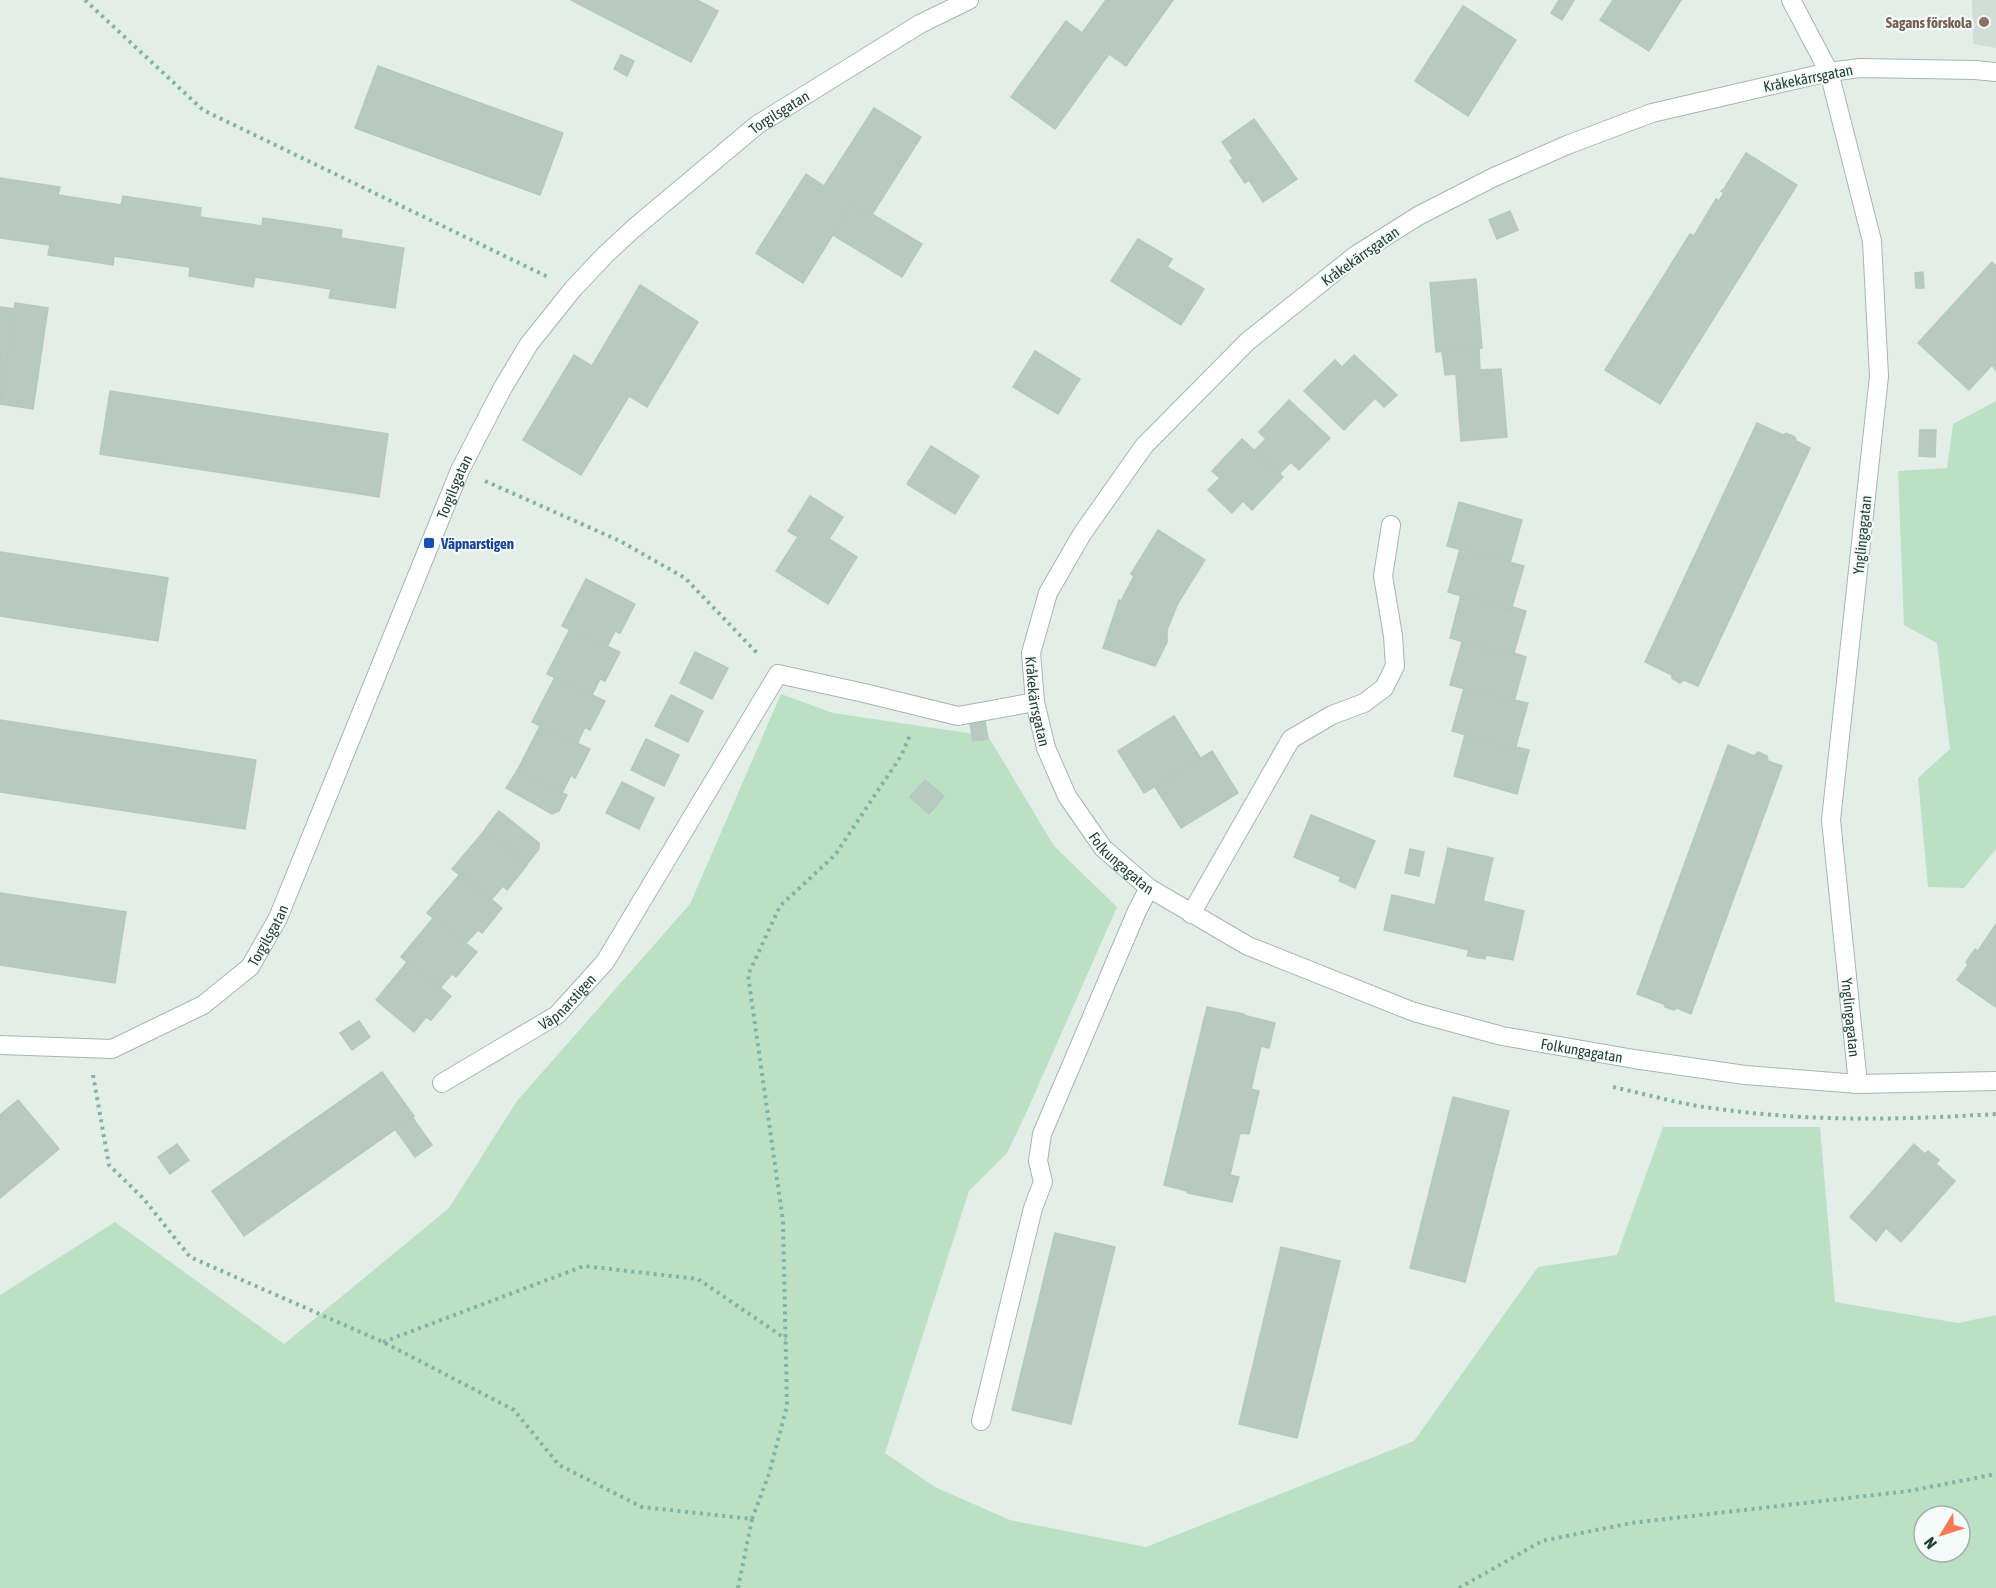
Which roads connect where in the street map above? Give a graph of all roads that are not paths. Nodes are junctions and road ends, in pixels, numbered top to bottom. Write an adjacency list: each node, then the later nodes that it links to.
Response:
1 (969, 0): 10 (street, Torgilsgatan)
2 (1791, 0): 3 (street, Ynglingagatan)
3 (1829, 72): 4 (street, Kråkekärrsgatan); 6 (street, Kråkekärrsgatan); 13 (street, Ynglingagatan)
4 (1996, 72)
5 (1391, 525): 9 (street)
6 (1035, 702): 7 (street, Kråkekärrsgatan); 12 (street, Väpnarstigen)
7 (1067, 796): 8 (street, Folkungagatan)
8 (1149, 888): 9 (street, Folkungagatan); 14 (street)
9 (1191, 914): 13 (street, Folkungagatan)
10 (0, 1045)
11 (1996, 1081): 13 (street, Folkungagatan)
12 (442, 1083)
13 (1858, 1084)
14 (981, 1421)

